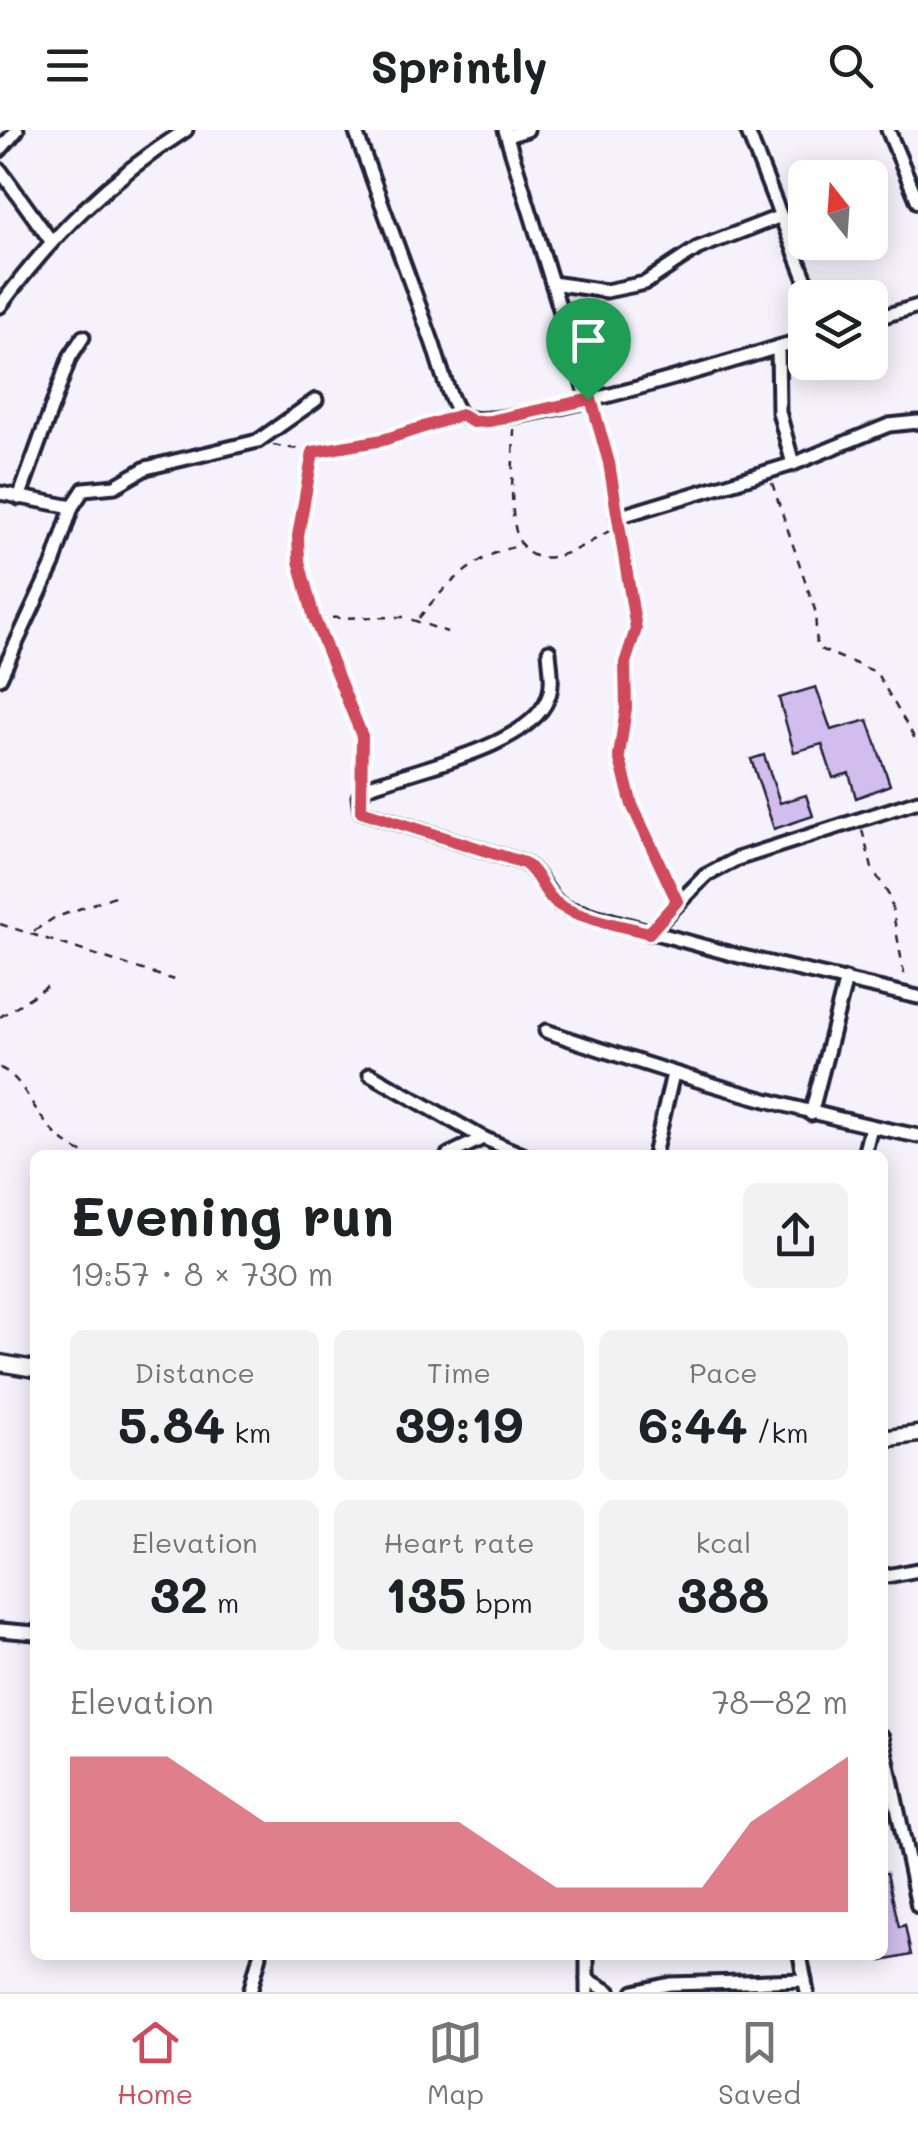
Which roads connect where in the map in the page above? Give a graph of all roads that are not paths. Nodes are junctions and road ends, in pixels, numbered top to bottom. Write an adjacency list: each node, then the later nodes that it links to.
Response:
1 (16, 130): 8 (street)
2 (186, 130): 13 (street)
3 (355, 130): 23 (street)
4 (527, 130): 7 (street)
5 (747, 130): 12 (street)
6 (888, 130): 10 (street)
7 (506, 133): 15 (street)
8 (0, 150)
9 (0, 170): 13 (street)
10 (913, 175): 11 (street)
11 (918, 202)
12 (781, 216): 14 (street); 15 (street)
13 (51, 241): 16 (street)
14 (806, 280)
15 (552, 283): 23 (street)
16 (0, 306)
17 (918, 306): 18 (street)
18 (888, 315)
19 (83, 336): 27 (street)
20 (788, 344): 21 (street)
21 (778, 347): 23 (street); 25 (street)
22 (316, 400): 28 (street)
23 (590, 400)
24 (918, 422): 25 (street)
25 (793, 464): 29 (street)
26 (0, 494): 27 (street)
27 (19, 498): 28 (street)
28 (72, 507): 31 (street)
29 (618, 521)
30 (548, 651): 33 (street)
31 (0, 678)
32 (918, 801): 33 (street)
33 (649, 933): 34 (street)
34 (846, 979): 35 (street); 39 (street)
35 (913, 995)
36 (546, 1030): 38 (street)
37 (370, 1074): 42 (street)
38 (673, 1074): 39 (street); 45 (street)
39 (811, 1114): 40 (street)
40 (871, 1126): 41 (street); 46 (street)
41 (918, 1136)
42 (483, 1138): 43 (street); 44 (street)
43 (458, 1150)
44 (511, 1150)
45 (655, 1150)
46 (865, 1150)
47 (0, 1363): 48 (street)
48 (30, 1368)
49 (917, 1431): 50 (street)
50 (888, 1438)
51 (918, 1570): 52 (street)
52 (888, 1576)
53 (0, 1630): 54 (street)
54 (30, 1633)
55 (888, 1762): 56 (street)
56 (915, 1868): 57 (street)
57 (918, 1906)
58 (259, 1960): 65 (street)
59 (586, 1960): 61 (street)
60 (801, 1960): 63 (street)
61 (587, 1986): 66 (street)
62 (787, 1986): 63 (street); 64 (street)
63 (806, 1986)
64 (671, 1988): 67 (street)
65 (250, 1992)
66 (610, 1992)
67 (634, 1992)

